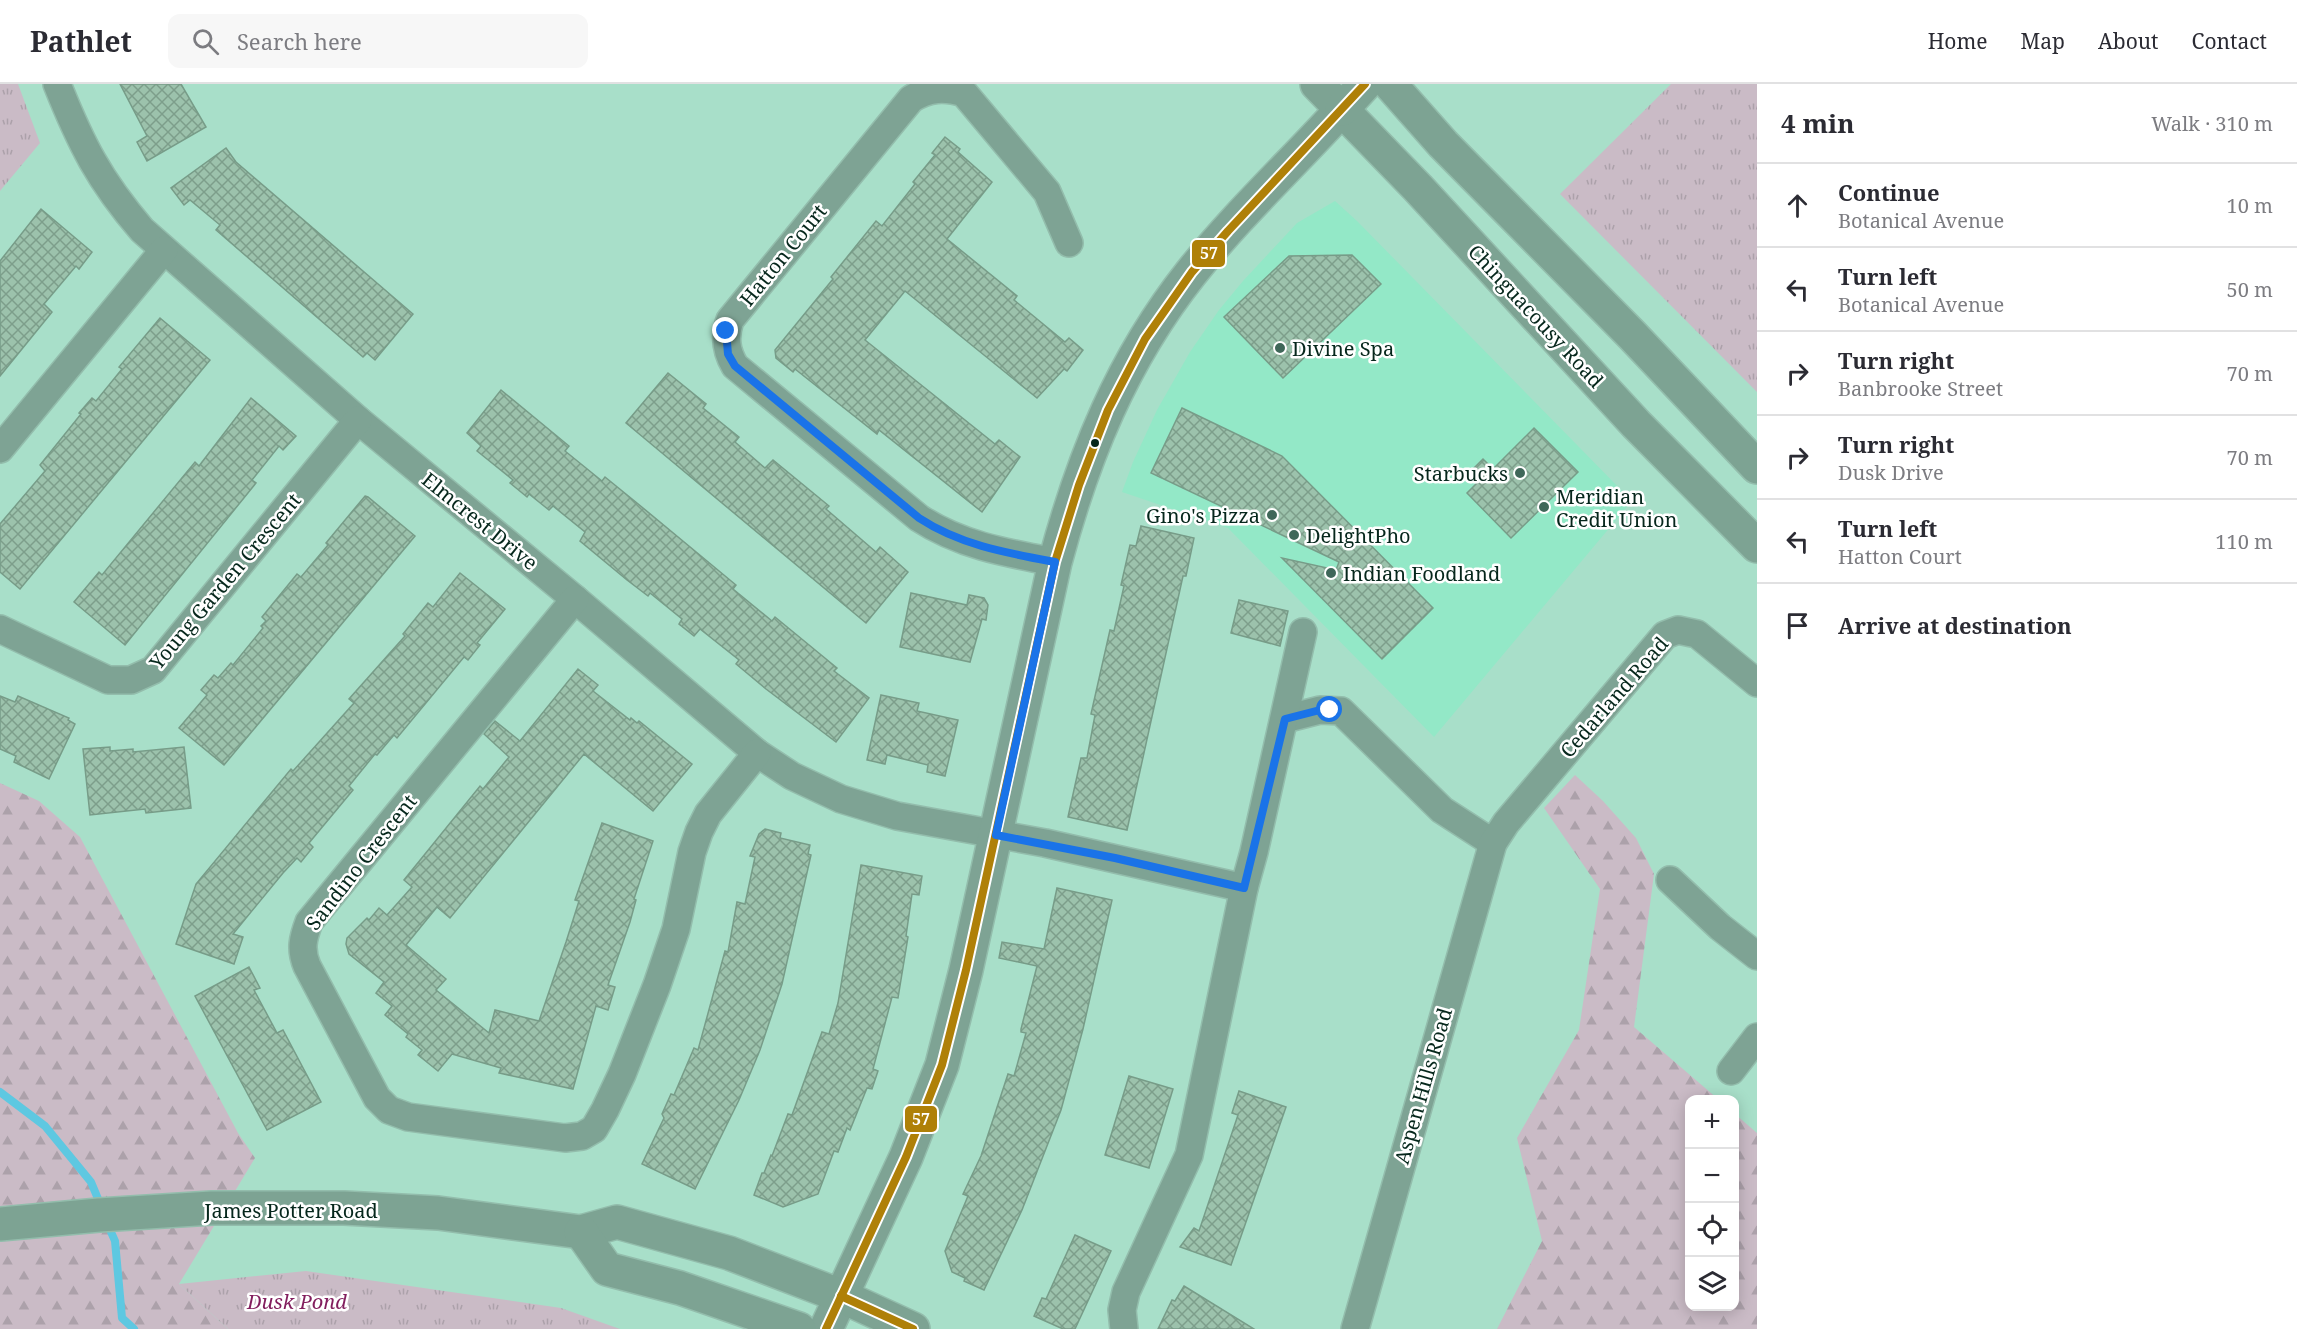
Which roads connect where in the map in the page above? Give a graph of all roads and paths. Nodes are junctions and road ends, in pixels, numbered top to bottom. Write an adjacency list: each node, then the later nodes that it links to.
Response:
1 (57, 84): 7 (street, Elmcrest Drive)
2 (1317, 84): 5 (main road, Chinguacousy Road)
3 (1365, 84): 5 (main road)
4 (1390, 84): 10 (main road)
5 (1342, 110): 11 (main road, Chinguacousy Road); 12 (street)
6 (1069, 243): 12 (street, Hatton Court)
7 (164, 250): 8 (street, Elmcrest Drive); 9 (street)
8 (358, 420): 13 (street, Elmcrest Drive); 14 (street, Young Garden Crescent)
9 (0, 449)
10 (1757, 467)
11 (1757, 546)
12 (1055, 562): 19 (street)
13 (575, 599): 18 (street, Elmcrest Drive); 18 (street, Sandino Crescent)
14 (0, 629)
15 (1303, 632): 17 (street)
16 (1757, 683): 20 (street, Cedarland Road)
17 (1285, 719): 20 (street); 22 (street)
18 (757, 753): 19 (street, Elmcrest Drive)
19 (996, 835): 22 (street, Elmcrest Drive); 28 (street)
20 (1493, 843): 33 (street, Aspen Hills Road)
21 (1670, 880): 23 (street)
22 (1244, 888): 32 (street)
23 (1757, 956)
24 (1757, 1037): 25 (street)
25 (1731, 1071)
26 (0, 1224): 27 (main road, James Potter Road)
27 (580, 1232): 28 (main road, James Potter Road); 29 (main road)
28 (841, 1296): 30 (street); 31 (main road, James Potter Road)
29 (798, 1329)
30 (826, 1329)
31 (913, 1329)
32 (1124, 1329)
33 (1355, 1329)

